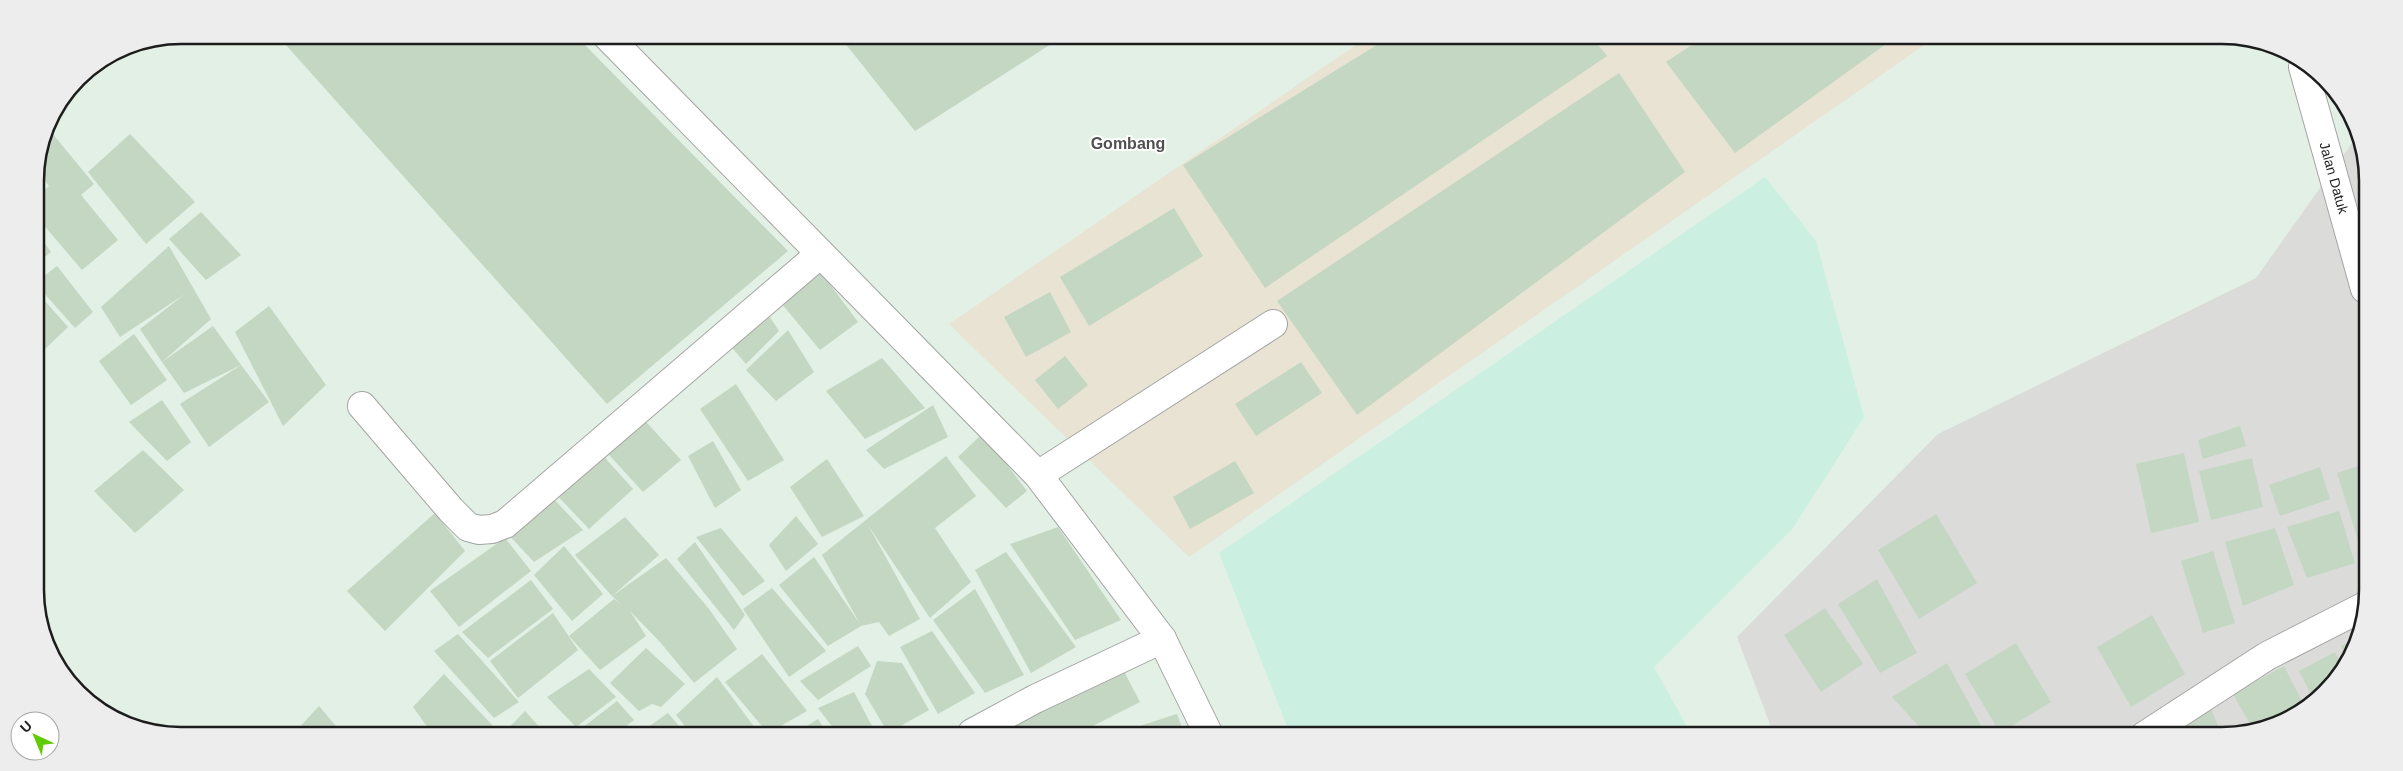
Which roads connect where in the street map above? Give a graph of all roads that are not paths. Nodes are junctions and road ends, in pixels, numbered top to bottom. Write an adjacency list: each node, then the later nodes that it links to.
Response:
1 (615, 44): 3 (street)
2 (2304, 71): 4 (street, Jalan Datuk)
3 (820, 254): 6 (street); 7 (street)
4 (2359, 267)
5 (1273, 324): 7 (street)
6 (362, 406)
7 (1038, 475): 9 (street)
8 (2358, 610): 12 (street)
9 (1162, 639): 10 (street); 11 (street)
10 (983, 727)
11 (1205, 727)
12 (2158, 727)

